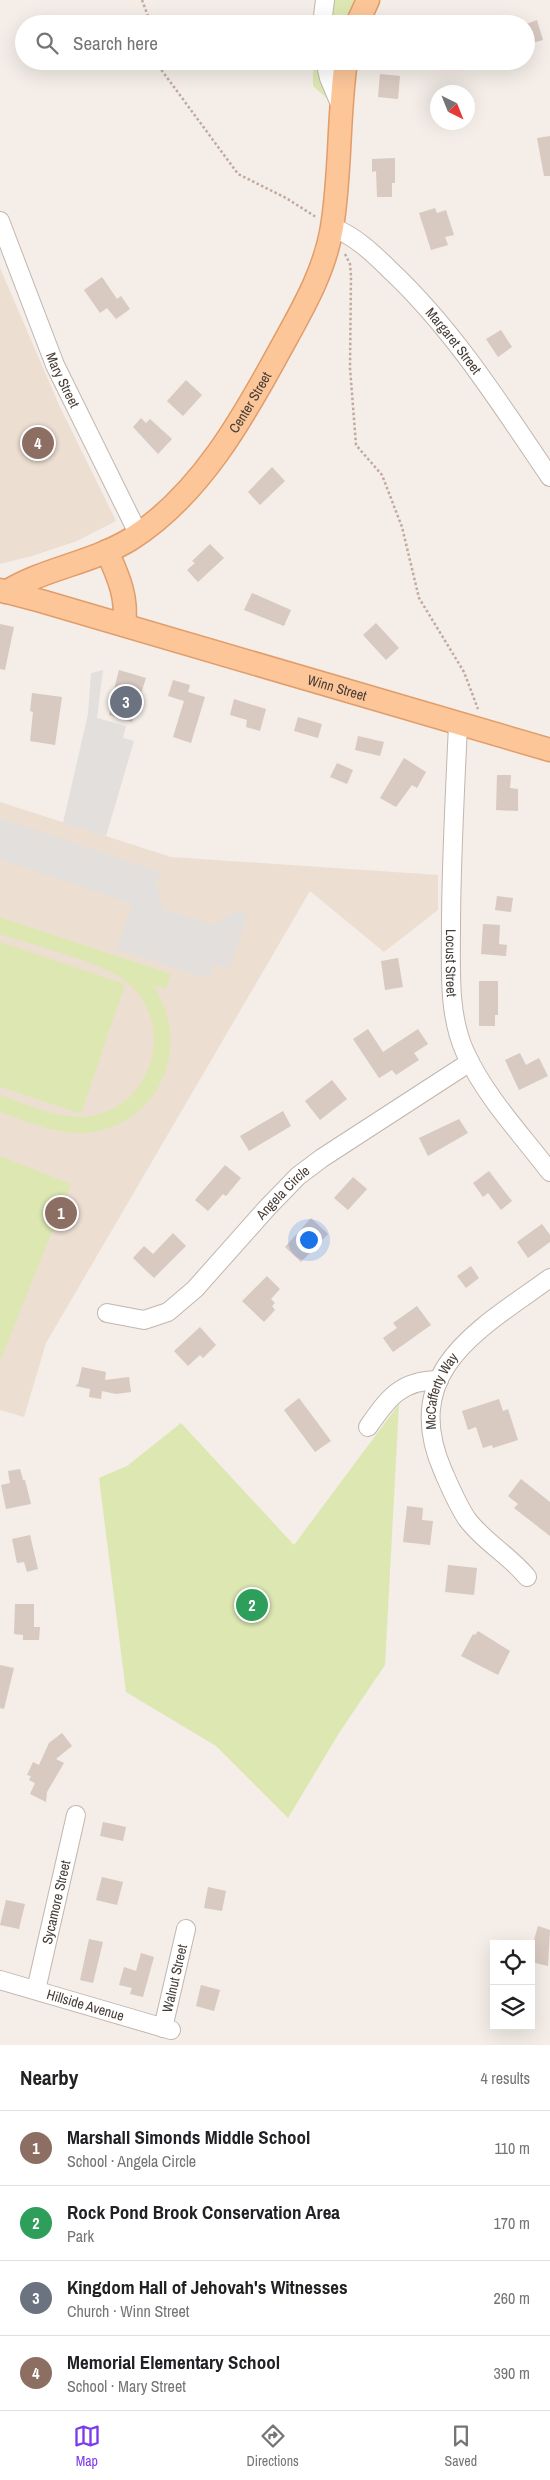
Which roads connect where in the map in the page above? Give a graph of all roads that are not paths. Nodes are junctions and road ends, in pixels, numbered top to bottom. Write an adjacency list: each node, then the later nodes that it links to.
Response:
1 (325, 0): 3 (street)
2 (368, 0): 4 (main road)
3 (323, 15)
4 (361, 15)
5 (327, 70): 7 (street, Center Street)
6 (345, 70): 7 (main road, Center Street)
7 (340, 104): 9 (main road, Center Street)
8 (0, 221): 11 (street, Mary Street)
9 (331, 234): 10 (street, Margaret Street); 11 (main road, Center Street)
10 (550, 478)
11 (138, 533): 12 (main road, Center Street)
12 (107, 551): 13 (main road, Center Street); 14 (main road)
13 (3, 591): 14 (main road, Winn Street)
14 (124, 625): 15 (main road, Winn Street)
15 (458, 725): 16 (main road, Winn Street); 17 (street, Locust Street)
16 (550, 750)
17 (470, 1062): 18 (street, Locust Street); 20 (street, Angela Circle)
18 (550, 1172)
19 (550, 1278): 21 (street, McCafferty Way)
20 (107, 1313)
21 (439, 1380): 22 (street); 23 (street, McCafferty Way)
22 (368, 1427)
23 (527, 1577)
24 (76, 1814): 27 (street, Sycamore Street)
25 (186, 1929): 28 (street, Walnut Street)
26 (0, 1980): 27 (street, Hillside Avenue)
27 (36, 1990): 28 (street, Hillside Avenue)
28 (167, 2029)

